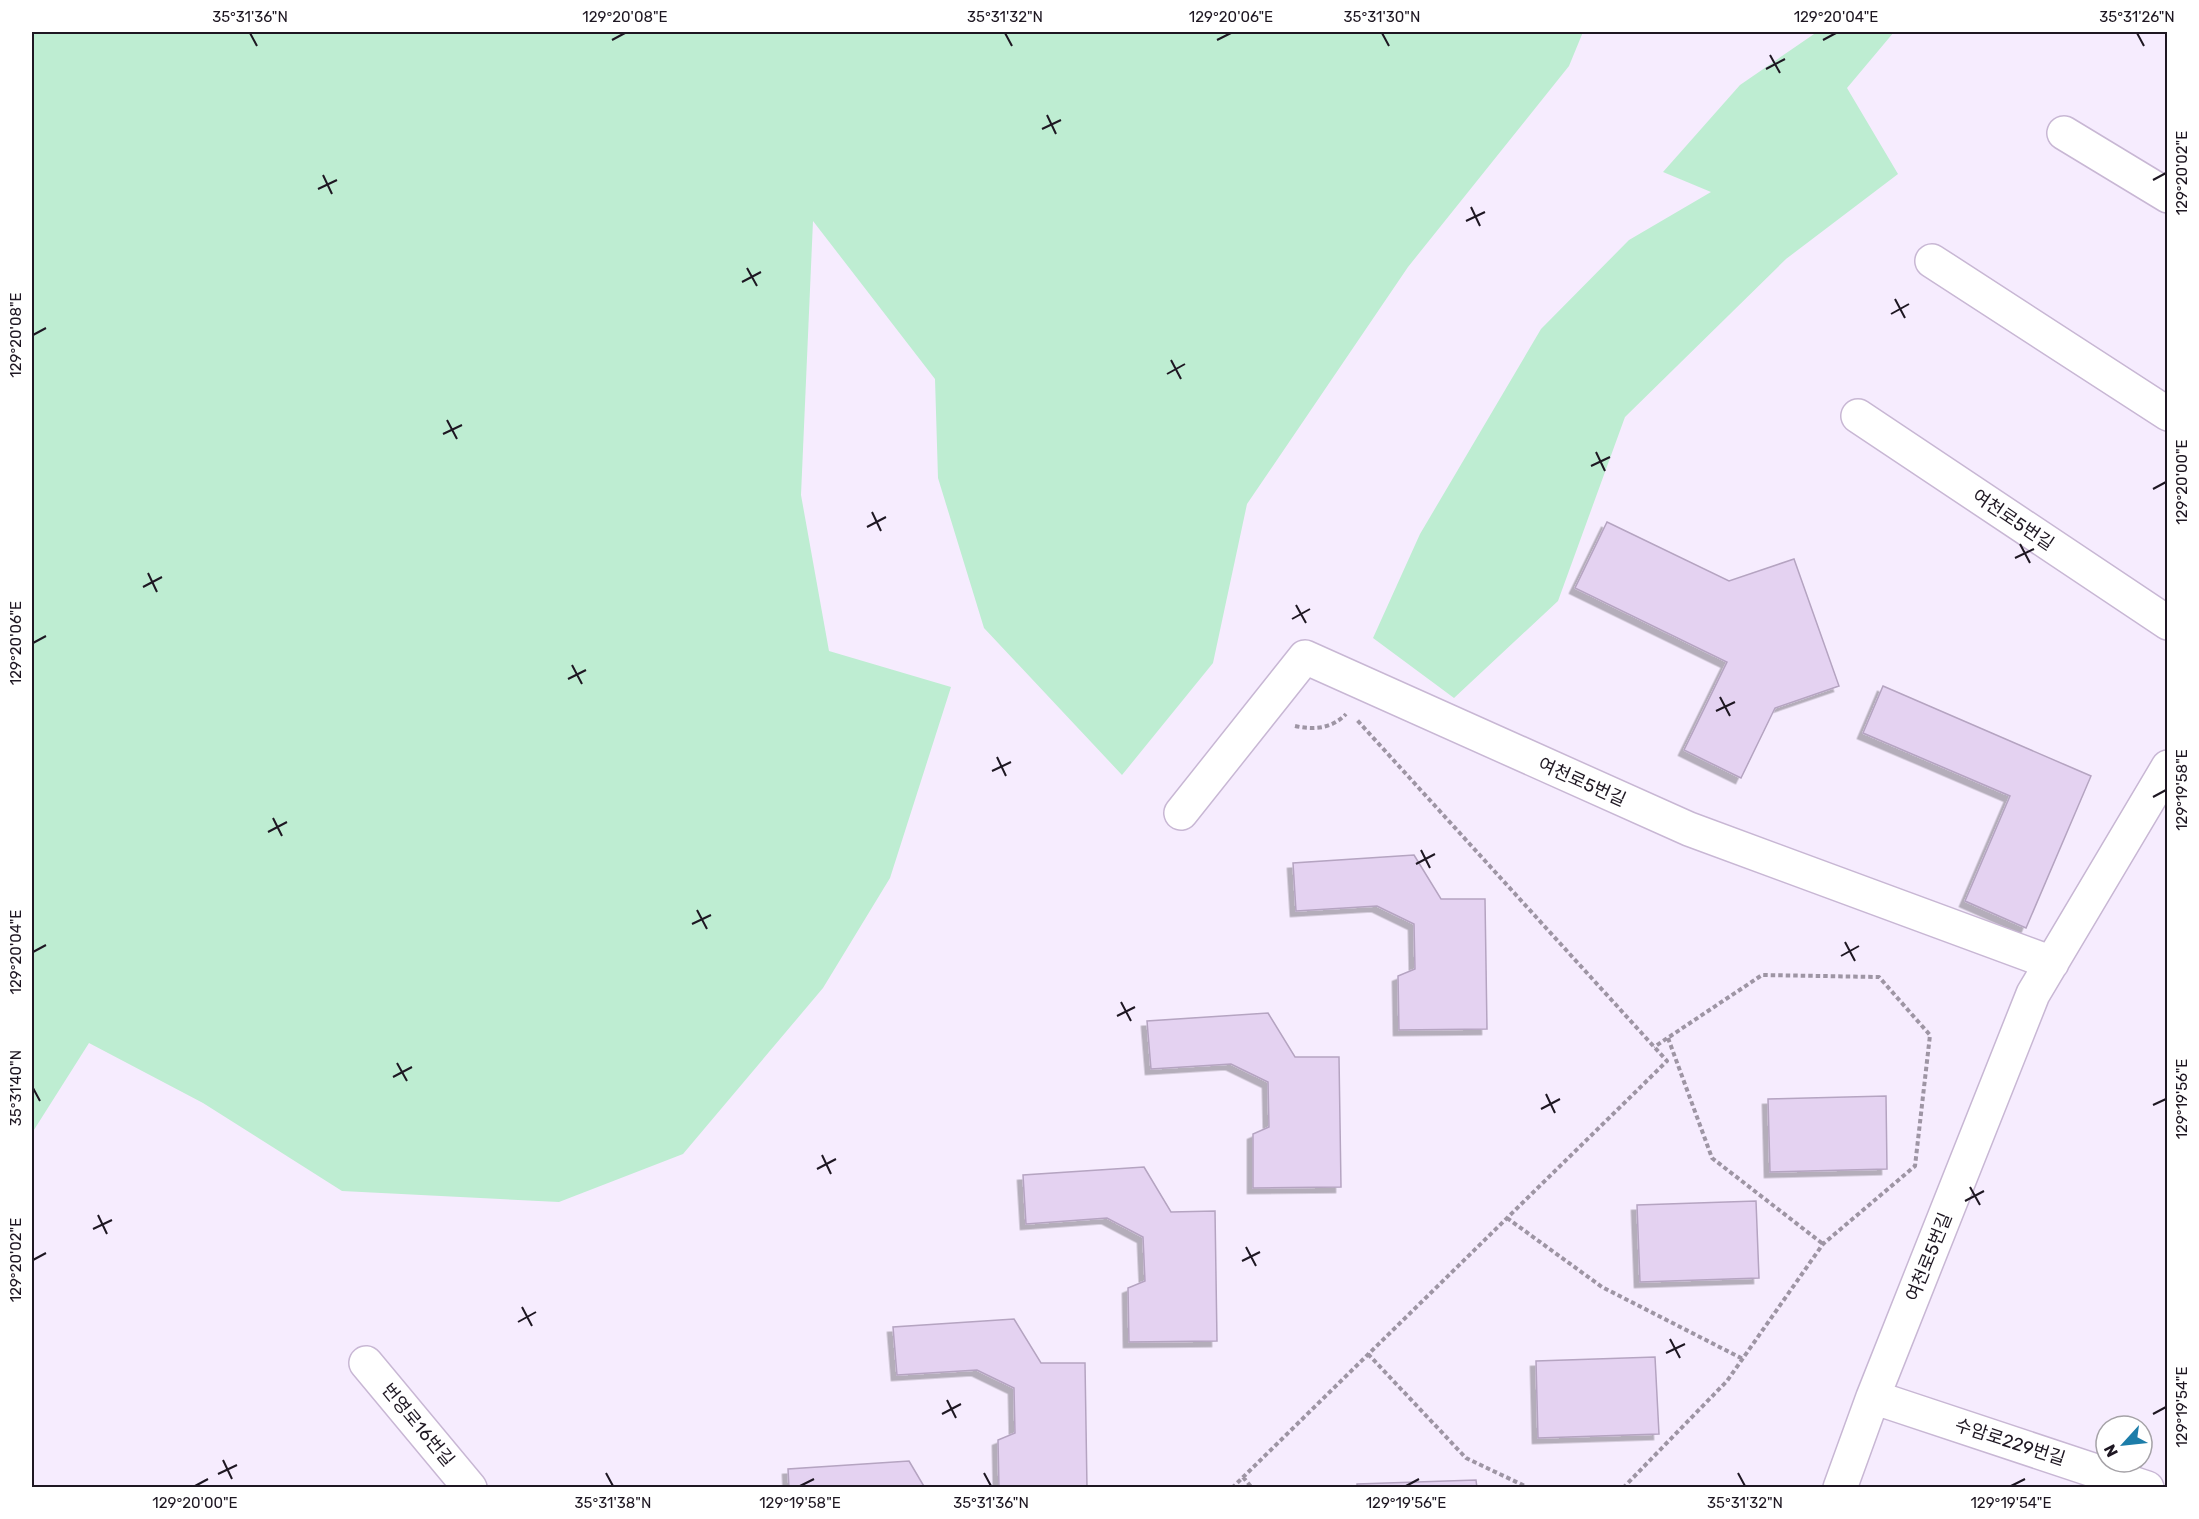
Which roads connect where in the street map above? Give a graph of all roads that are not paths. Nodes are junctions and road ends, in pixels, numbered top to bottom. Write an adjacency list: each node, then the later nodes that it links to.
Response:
1 (2064, 133): 2 (lane)
2 (2168, 196)
3 (1932, 261): 4 (lane)
4 (2168, 414)
5 (1858, 416): 6 (lane, 여천로5번길)
6 (2168, 623)
7 (2168, 767): 9 (lane, 여천로5번길)
8 (1181, 813): 9 (lane, 여천로5번길)
9 (2052, 963): 11 (lane, 여천로5번길)
10 (366, 1363): 12 (lane, 번영로16번길)
11 (1873, 1397): 13 (lane, 여천로5번길); 14 (lane, 수암로229번길)
12 (470, 1488)
13 (1840, 1488)
14 (2147, 1488)

